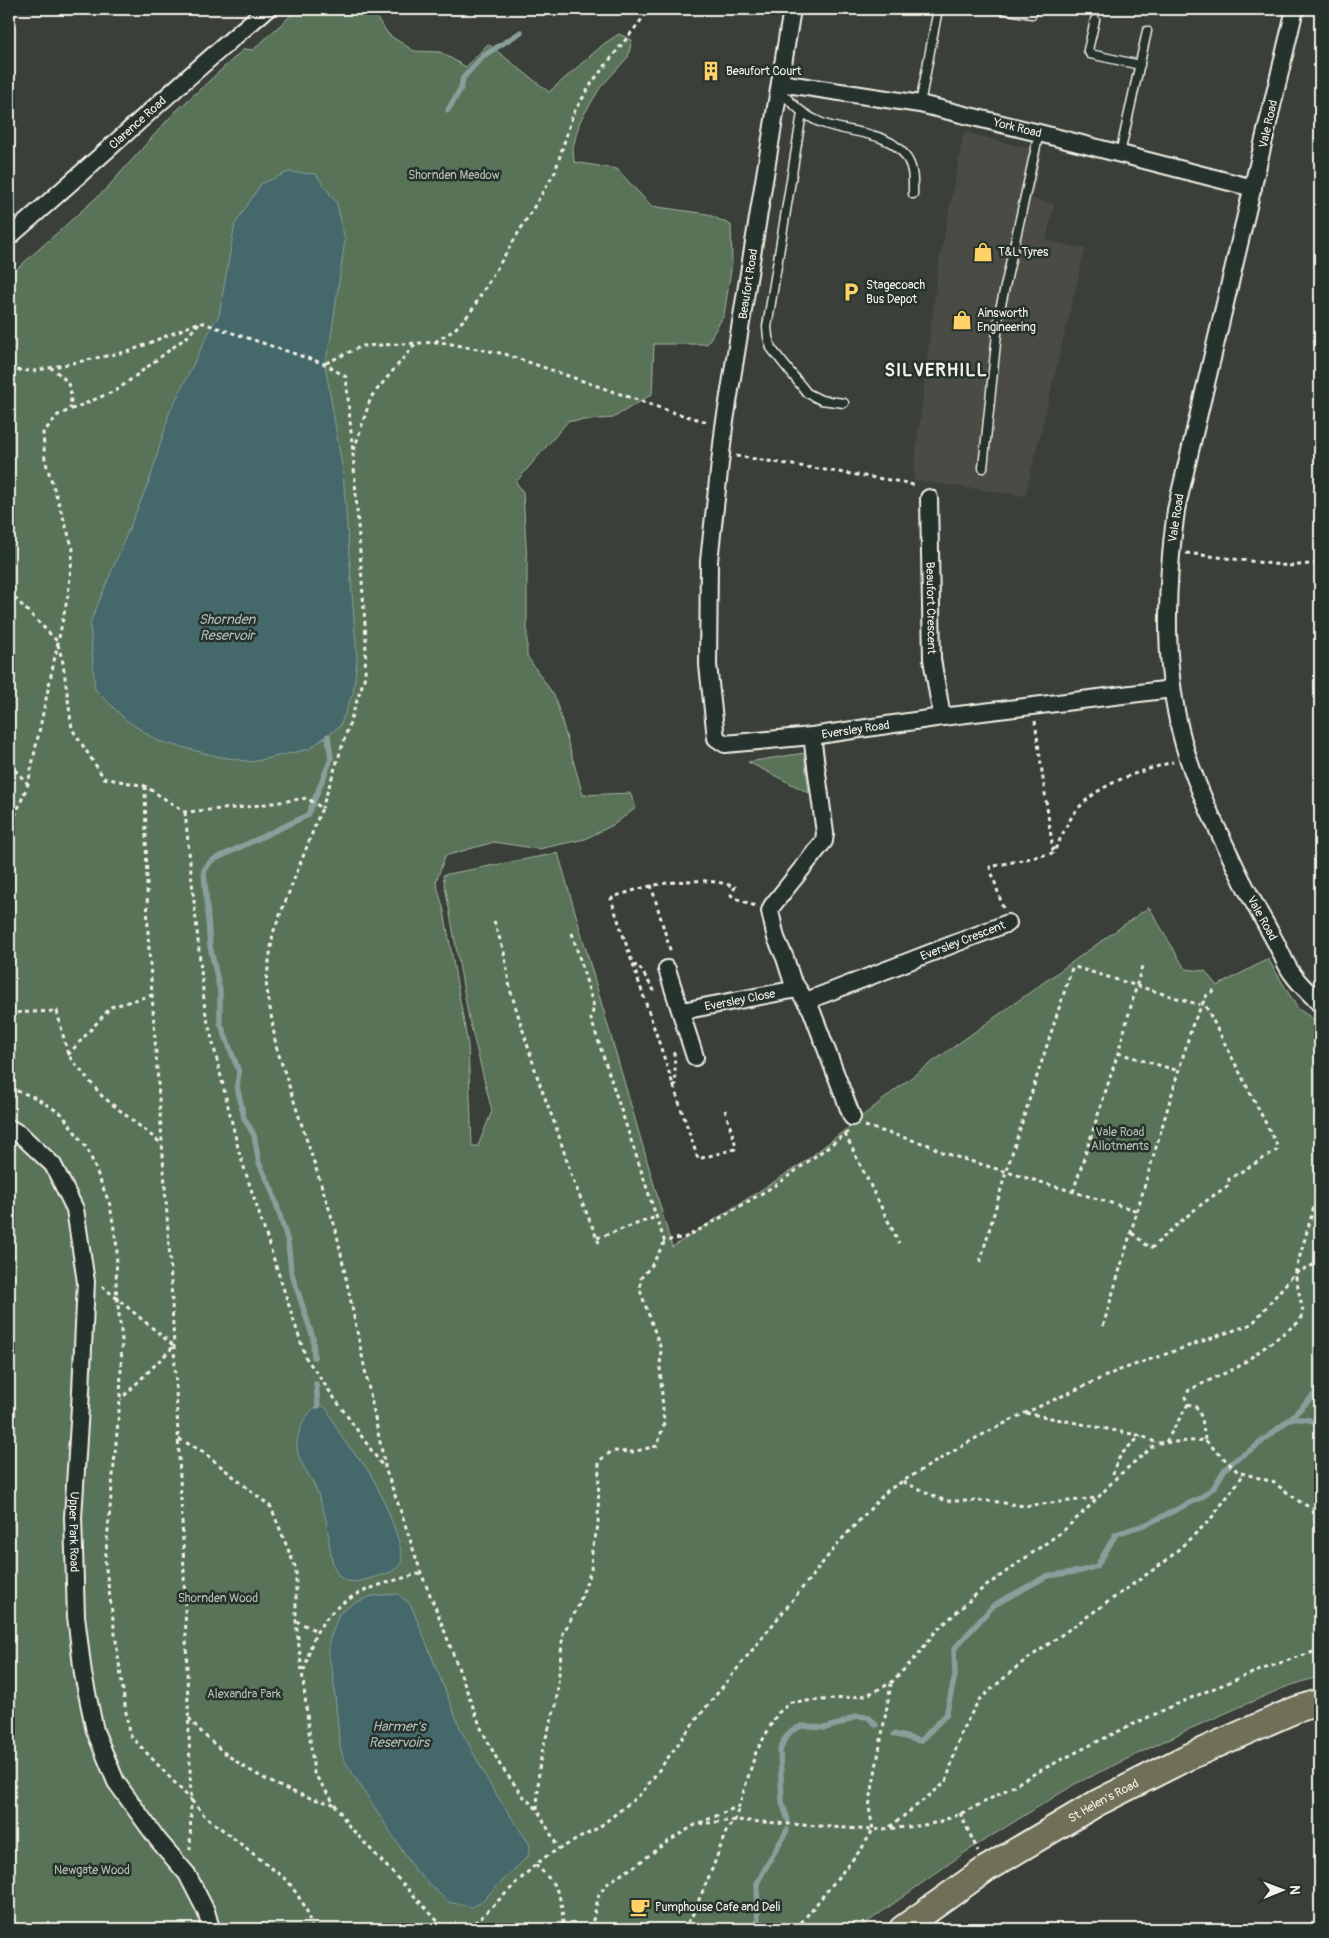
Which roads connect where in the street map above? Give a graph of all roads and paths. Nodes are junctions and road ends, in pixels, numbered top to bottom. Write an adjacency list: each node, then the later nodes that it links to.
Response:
1 (267, 9): 18 (street, Clarence Road)
2 (650, 9): 20 (path)
3 (792, 9): 11 (street, Beaufort Road)
4 (938, 9): 12 (lane)
5 (1002, 9): 7 (lane)
6 (1294, 9): 16 (street, Vale Road)
7 (1032, 14)
8 (1095, 20): 10 (lane)
9 (1147, 31): 10 (lane)
10 (1140, 65): 15 (lane)
11 (780, 86): 12 (street, York Road); 13 (lane); 27 (street, Beaufort Road)
12 (920, 104): 14 (street, York Road)
13 (802, 113): 17 (lane); 25 (lane)
14 (1039, 133): 15 (street, York Road); 30 (lane)
15 (1120, 154): 16 (street, York Road)
16 (1253, 188): 32 (street, Vale Road)
17 (913, 194)
18 (9, 237)
19 (200, 322): 22 (path); 23 (path); 26 (path)
20 (434, 342): 21 (path); 27 (path)
21 (417, 343): 22 (path); 28 (path)
22 (325, 364): 28 (path)
23 (50, 367): 24 (path); 26 (path)
24 (9, 370)
25 (844, 403)
26 (70, 410): 36 (path)
27 (724, 427): 29 (street, Beaufort Road)
28 (354, 453): 45 (path)
29 (721, 454): 31 (path); 33 (street, Beaufort Road)
30 (983, 468)
31 (929, 498): 39 (street, Beaufort Crescent)
32 (1170, 552): 34 (path); 37 (street, Vale Road)
33 (709, 561): 40 (street, Eversley Road)
34 (1320, 563)
35 (9, 592): 36 (path)
36 (57, 641): 43 (path); 44 (path)
37 (1172, 689): 38 (street, Eversley Road); 42 (street, Vale Road)
38 (1032, 706): 39 (street, Eversley Road); 48 (path)
39 (942, 716): 40 (street, Eversley Road)
40 (812, 736): 58 (street)
41 (9, 755): 43 (path)
42 (1188, 758): 48 (path); 60 (street, Vale Road)
43 (28, 784): 47 (path)
44 (145, 786): 46 (path); 57 (path)
45 (322, 807): 46 (path); 98 (path)
46 (185, 812): 98 (path)
47 (9, 831)
48 (1053, 853): 51 (path, Eversley Crescent)
49 (651, 885): 54 (path)
50 (494, 921): 79 (path)
51 (1008, 923): 58 (street, Eversley Crescent)
52 (572, 933): 77 (path)
53 (1142, 966): 55 (path)
54 (669, 975): 62 (street)
55 (1135, 986): 61 (path); 64 (path); 73 (path)
56 (1216, 989): 59 (path)
57 (152, 995): 65 (path); 72 (path)
58 (802, 995): 62 (street, Eversley Close); 69 (street)
59 (1203, 1000): 61 (path); 78 (path)
60 (1320, 1004)
61 (1200, 1005): 67 (path)
62 (682, 1010): 66 (street)
63 (9, 1013): 65 (path)
64 (1118, 1053): 67 (path); 75 (path)
65 (68, 1055): 72 (path)
66 (695, 1057)
67 (1179, 1071): 76 (path)
68 (9, 1088): 87 (path)
69 (856, 1121): 71 (path); 73 (path)
70 (9, 1128): 85 (street, Upper Park Road)
71 (844, 1134): 81 (path); 82 (path)
72 (162, 1144): 89 (path)
73 (1006, 1172): 75 (path); 83 (path)
74 (1320, 1186): 86 (path)
75 (1073, 1192): 76 (path)
76 (1138, 1211): 78 (path)
77 (656, 1217): 79 (path); 81 (path)
78 (1132, 1233): 88 (path)
79 (597, 1238): 80 (path)
80 (599, 1243)
81 (665, 1243): 117 (path)
82 (899, 1243)
83 (980, 1262)
84 (1320, 1262): 86 (path)
85 (84, 1271): 87 (path); 126 (street, Upper Park Road)
86 (1294, 1273): 91 (path); 92 (path)
87 (117, 1299): 89 (path); 90 (path)
88 (1103, 1326)
89 (174, 1346): 90 (path); 94 (path)
90 (120, 1400): 114 (path)
91 (1188, 1404): 95 (path); 96 (path)
92 (1025, 1413): 93 (path); 101 (path)
93 (1142, 1436): 97 (path); 100 (path)
94 (178, 1439): 107 (path); 113 (path)
95 (1205, 1440): 96 (path); 99 (path)
96 (1166, 1442): 97 (path)
97 (1157, 1443): 102 (path)
98 (386, 1471): 106 (path)
99 (1244, 1474): 103 (path); 121 (path)
100 (1114, 1475)
101 (903, 1482): 102 (path); 123 (path)
102 (1098, 1498): 111 (path)
103 (1312, 1509): 104 (path); 105 (path)
104 (1320, 1511)
105 (1316, 1524)
106 (421, 1573): 108 (path); 117 (path)
107 (296, 1621): 108 (path); 110 (path)
108 (317, 1631): 110 (path)
109 (1320, 1650): 118 (path)
110 (303, 1672): 115 (path)
111 (891, 1683): 116 (path); 122 (path)
112 (1320, 1702): 125 (main road, St Helen's Road)
113 (189, 1718): 114 (path); 115 (path)
114 (191, 1800): 126 (path); 128 (path)
115 (334, 1804): 129 (path)
116 (739, 1806): 119 (path); 120 (path)
117 (537, 1809): 123 (path)
118 (960, 1813): 121 (path); 125 (path)
119 (735, 1820): 120 (path); 122 (path); 133 (path)
120 (695, 1825): 132 (path)
121 (890, 1828): 122 (path)
122 (873, 1830): 134 (path)
123 (559, 1848): 124 (path)
124 (535, 1865): 130 (path); 131 (path)
125 (986, 1869): 135 (main road, St Helen's Road)
126 (190, 1880): 127 (street, Upper Park Road)
127 (211, 1929)
128 (312, 1929)
129 (445, 1929)
130 (469, 1929)
131 (563, 1929)
132 (591, 1929)
133 (683, 1929)
134 (796, 1929)
135 (902, 1929)

